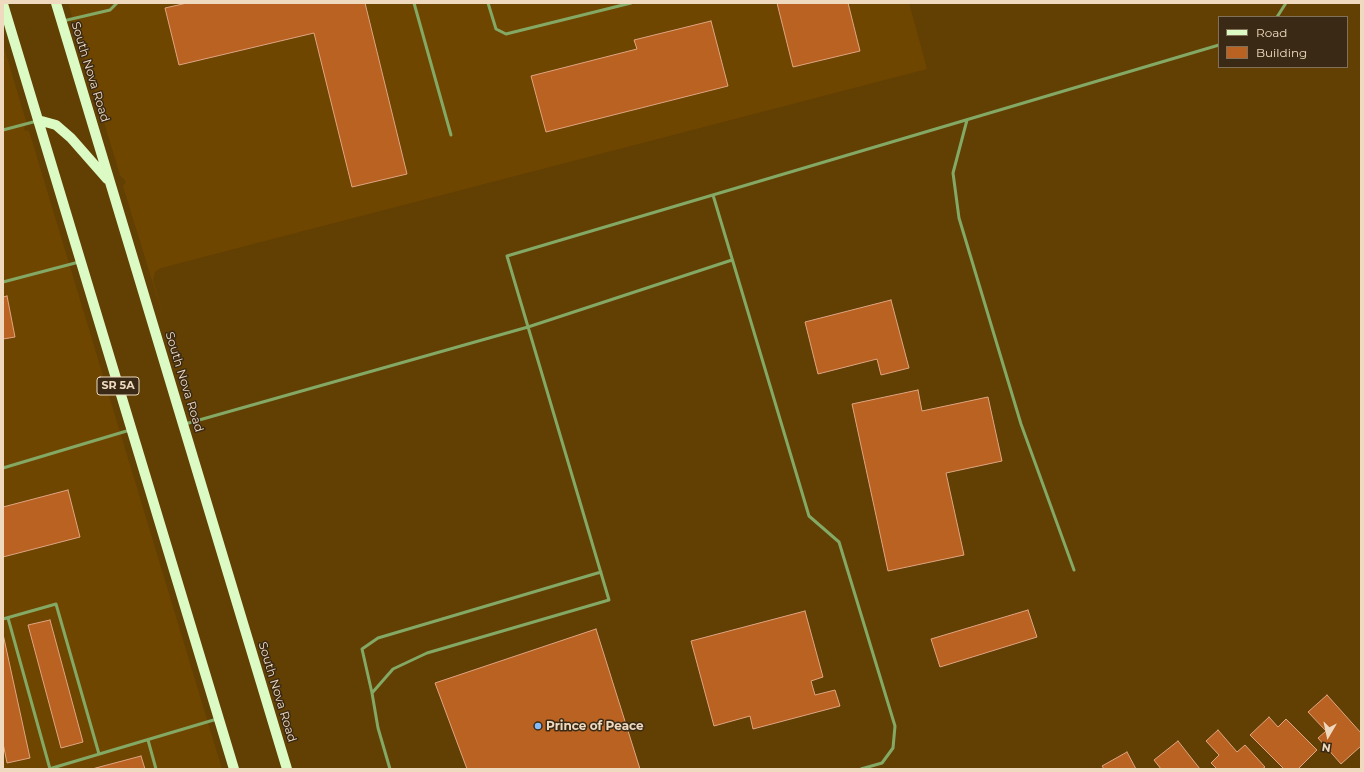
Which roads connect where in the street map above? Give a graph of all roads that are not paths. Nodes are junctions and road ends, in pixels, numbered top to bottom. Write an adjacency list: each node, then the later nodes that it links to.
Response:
1 (56, 3): 9 (main road, South Nova Road)
2 (117, 3): 9 (lane)
3 (414, 3): 14 (lane)
4 (488, 3): 5 (lane)
5 (631, 3)
6 (1286, 3): 8 (lane)
7 (3, 4): 11 (main road, SR 5A)
8 (1278, 16)
9 (61, 21): 15 (main road, South Nova Road)
10 (1218, 45): 12 (lane)
11 (38, 120): 13 (lane); 15 (main road); 18 (main road, SR 5A)
12 (967, 120): 16 (lane); 24 (lane)
13 (3, 130)
14 (451, 135)
15 (110, 182): 21 (main road, South Nova Road)
16 (713, 195): 17 (lane); 20 (lane)
17 (732, 260): 20 (lane); 37 (lane)
18 (81, 262): 19 (lane); 22 (main road, SR 5A)
19 (3, 282)
20 (528, 327): 21 (lane); 25 (lane)
21 (183, 424): 35 (main road, South Nova Road)
22 (132, 430): 23 (lane); 29 (main road, SR 5A)
23 (3, 468)
24 (1074, 570)
25 (601, 572): 28 (lane); 28 (lane)
26 (8, 618): 27 (lane); 31 (lane); 32 (lane)
27 (3, 619)
28 (372, 693): 36 (lane)
29 (219, 719): 30 (lane); 34 (main road, SR 5A)
30 (148, 740): 31 (lane); 33 (lane)
31 (100, 754): 32 (lane)
32 (50, 769)
33 (156, 769)
34 (234, 769)
35 (287, 769)
36 (390, 769)
37 (861, 769)

